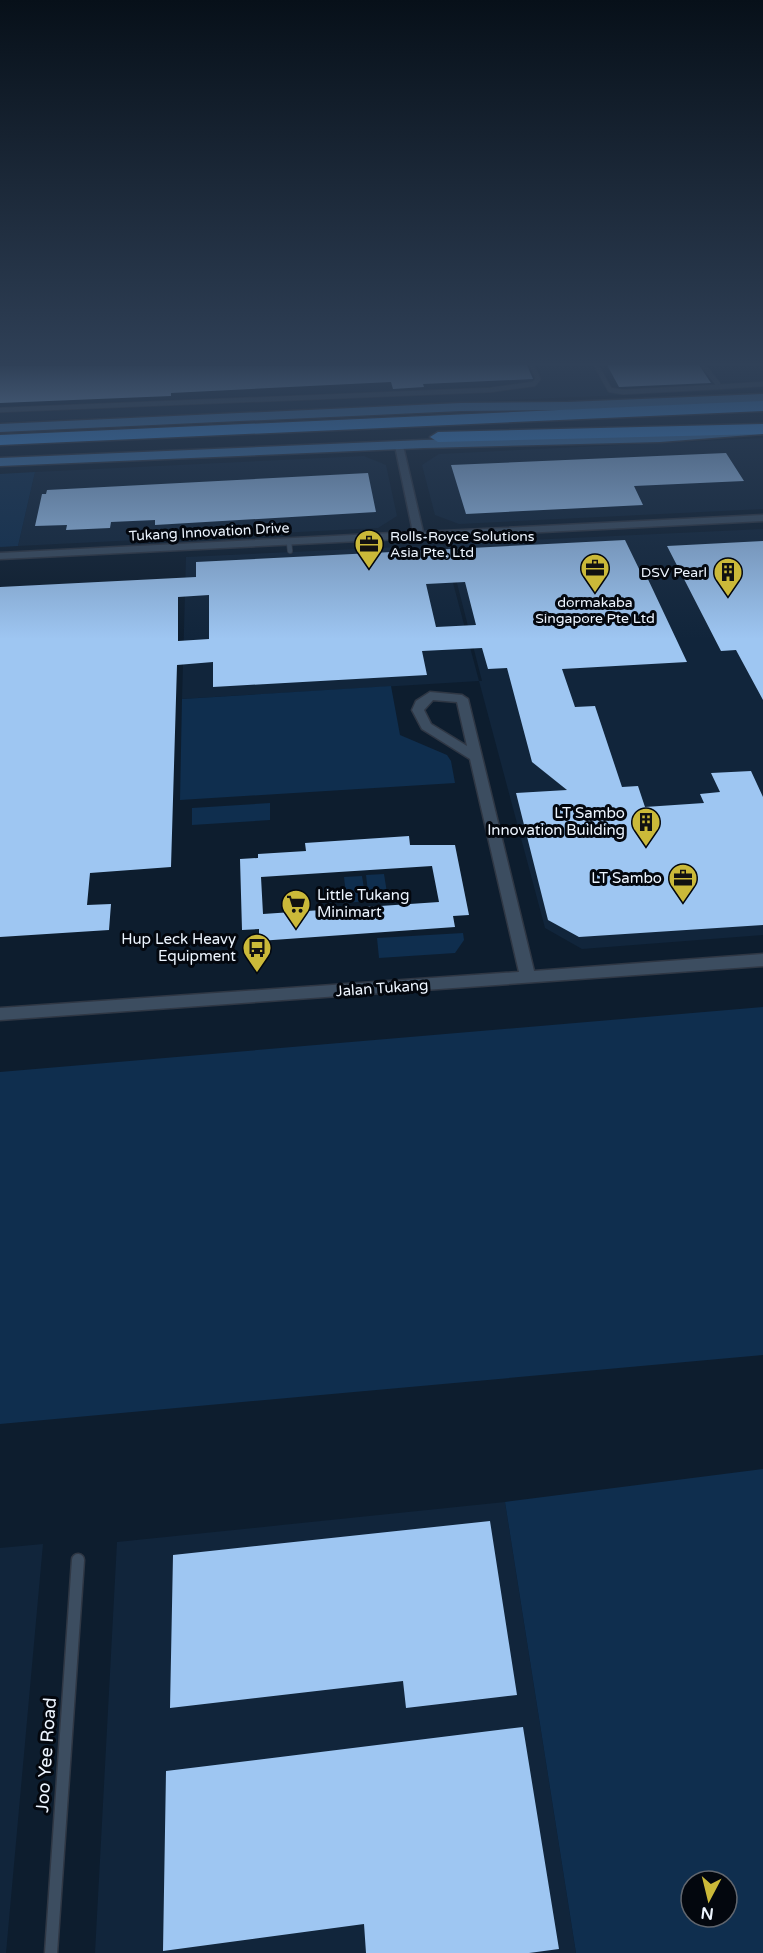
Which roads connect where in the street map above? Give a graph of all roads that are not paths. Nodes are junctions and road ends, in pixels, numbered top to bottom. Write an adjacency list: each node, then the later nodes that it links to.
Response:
1 (146, 456): 3 (main road)
2 (401, 456): 5 (street)
3 (0, 462)
4 (763, 518): 5 (street, Tukang Innovation Drive)
5 (418, 535): 6 (street, Tukang Innovation Drive)
6 (0, 556)
7 (475, 757): 7 (street); 9 (street)
8 (763, 960): 9 (street, Jalan Tukang)
9 (528, 977): 10 (street, Jalan Tukang)
10 (0, 1014)
11 (78, 1560): 12 (lane, Joo Yee Road)
12 (51, 1953)

